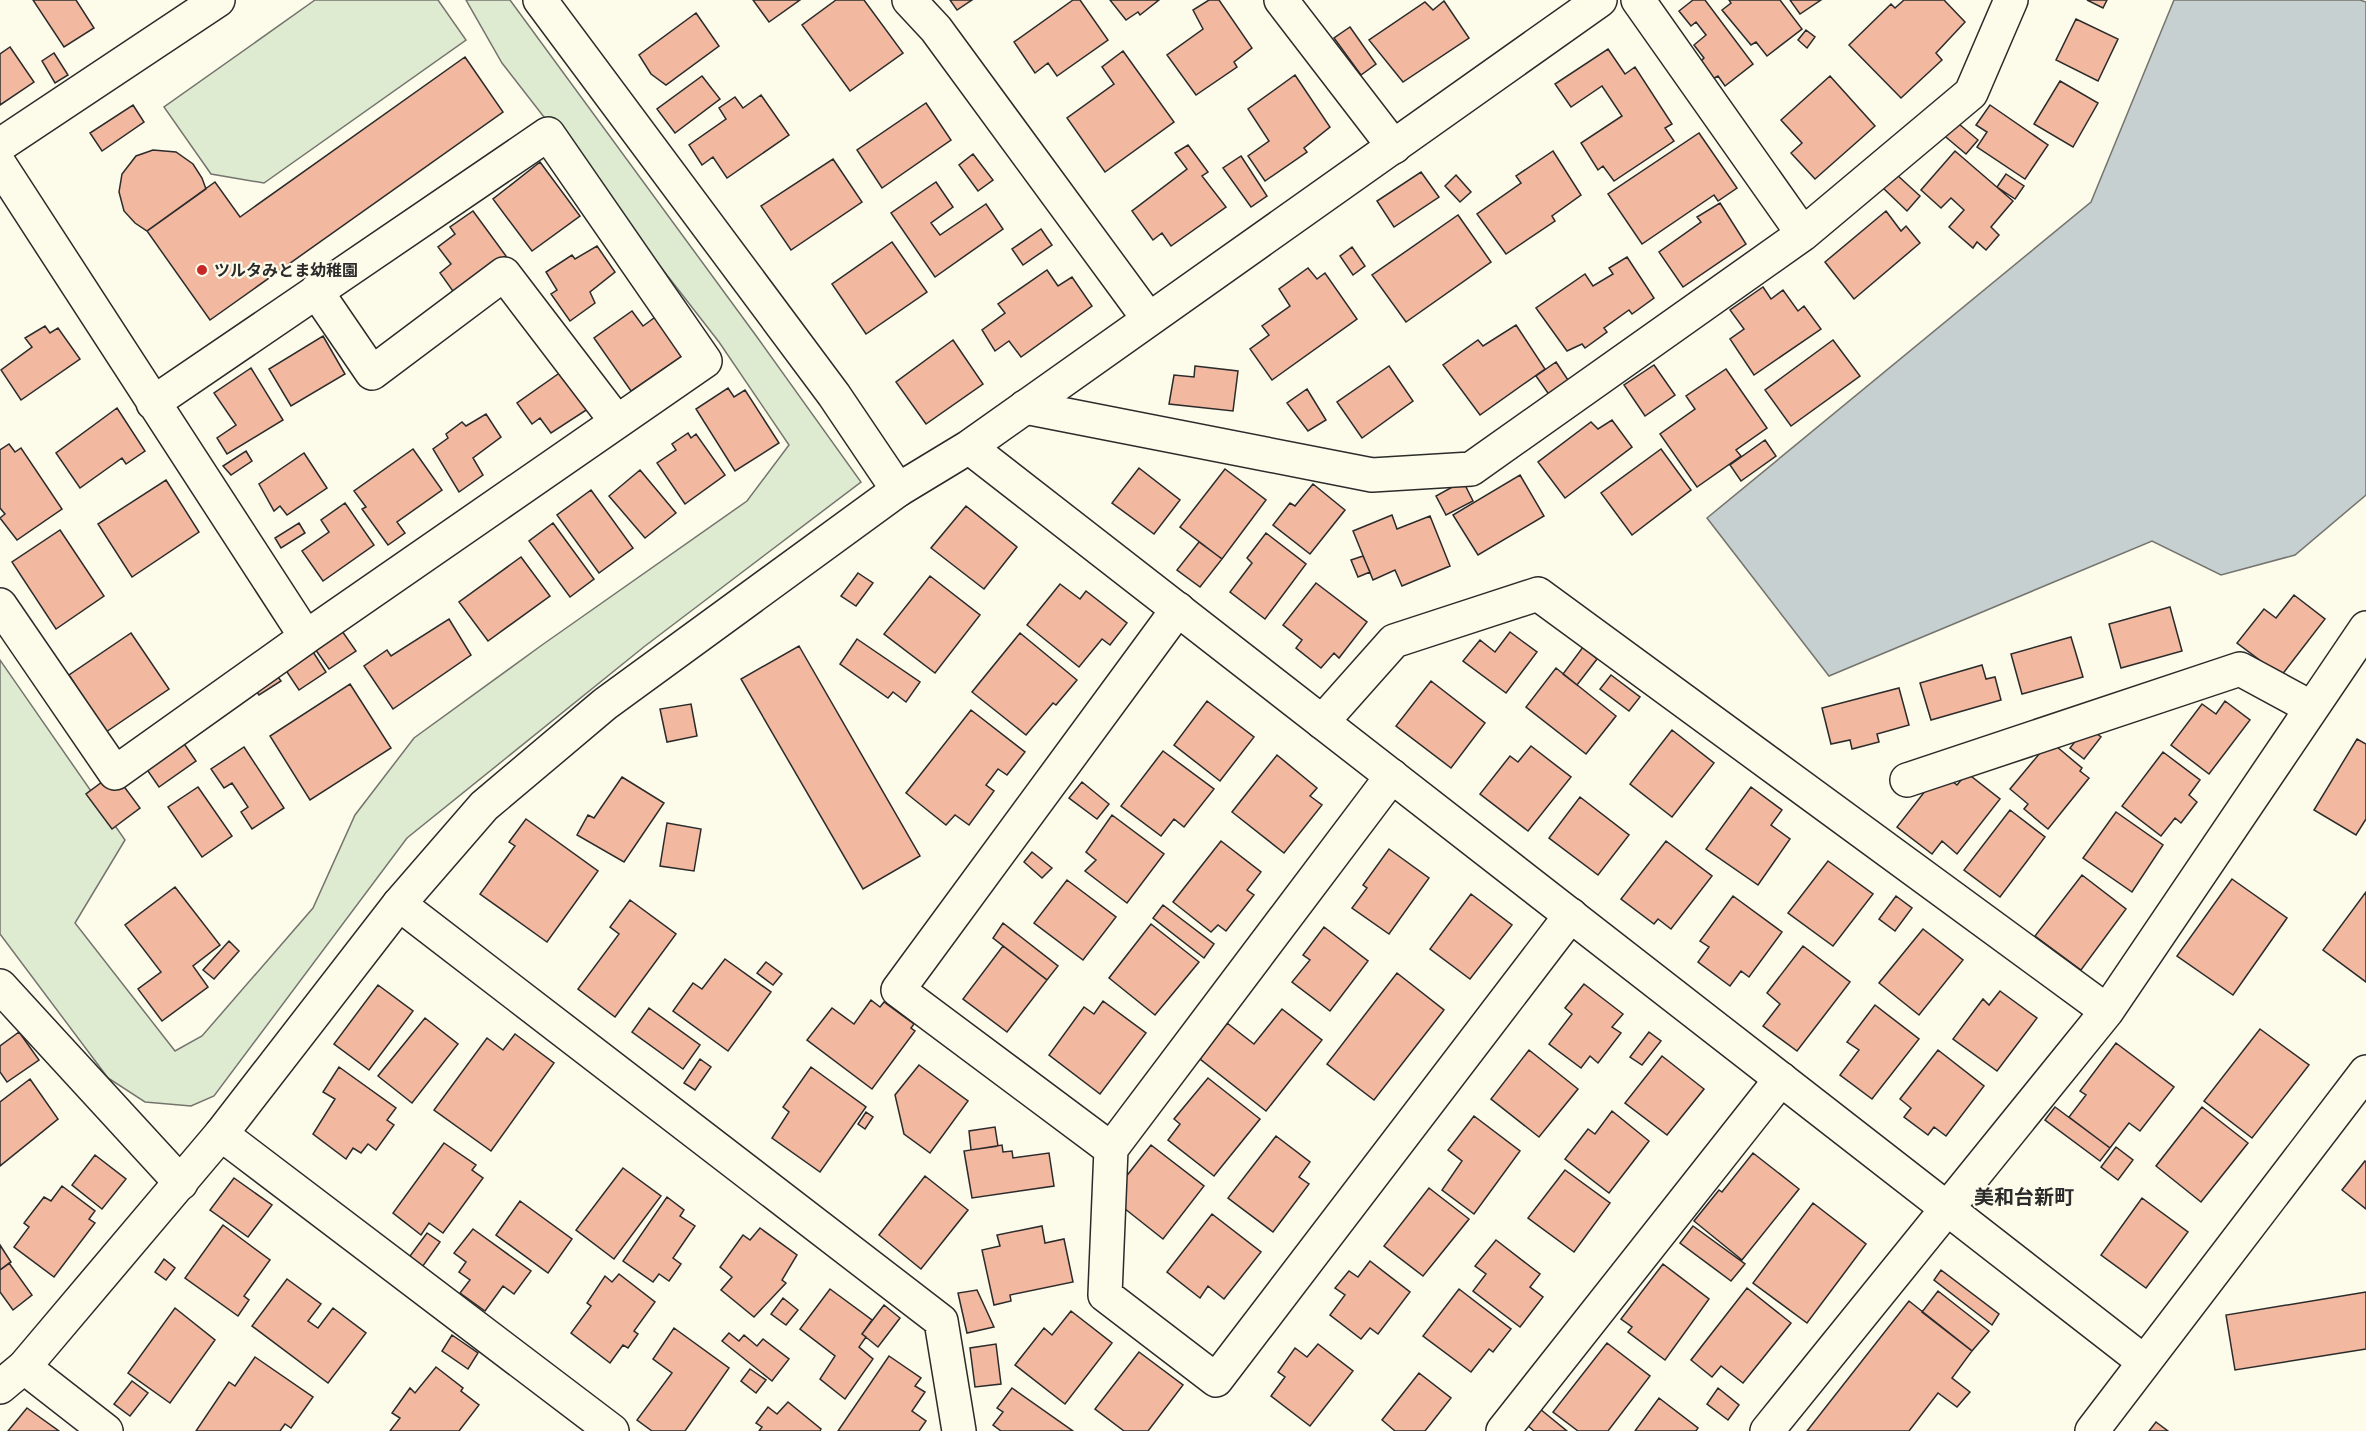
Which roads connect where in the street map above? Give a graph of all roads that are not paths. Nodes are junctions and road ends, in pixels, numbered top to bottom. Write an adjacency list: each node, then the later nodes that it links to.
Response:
1 (218, 0): 8 (street)
2 (540, 0): 18 (street)
3 (909, 0): 13 (street)
4 (1281, 0): 9 (street)
5 (1600, 0): 9 (street)
6 (1638, 0): 11 (street)
7 (2011, 0): 11 (street)
8 (0, 145)
9 (1394, 147): 13 (street)
10 (0, 165): 14 (street)
11 (1803, 234): 15 (street)
12 (316, 291): 14 (street); 16 (street); 16 (street)
13 (1148, 318): 15 (street)
14 (153, 403): 22 (street)
15 (1025, 407): 17 (street)
16 (617, 422): 22 (street)
17 (969, 447): 18 (street); 20 (street)
18 (898, 490): 27 (street)
19 (0, 605): 22 (street)
20 (1178, 609): 24 (street); 34 (street)
21 (2366, 627): 23 (street)
22 (306, 637)
23 (2312, 708): 26 (street); 30 (street)
24 (1322, 722): 25 (street); 30 (street)
25 (1392, 776): 28 (street); 34 (street)
26 (1907, 780)
27 (399, 904): 33 (street); 41 (street)
28 (1571, 915): 32 (street); 34 (street)
29 (0, 986): 35 (street)
30 (2107, 1011): 36 (street)
31 (2366, 1072): 37 (street)
32 (1781, 1079): 36 (street); 42 (street)
33 (221, 1134): 35 (street); 40 (street)
34 (1110, 1149)
35 (181, 1183): 38 (street)
36 (1947, 1208): 37 (street); 43 (street)
37 (2143, 1361): 44 (street)
38 (12, 1377): 39 (street)
39 (106, 1431)
40 (612, 1431)
41 (959, 1431)
42 (1503, 1431)
43 (1767, 1431)
44 (2092, 1431)

